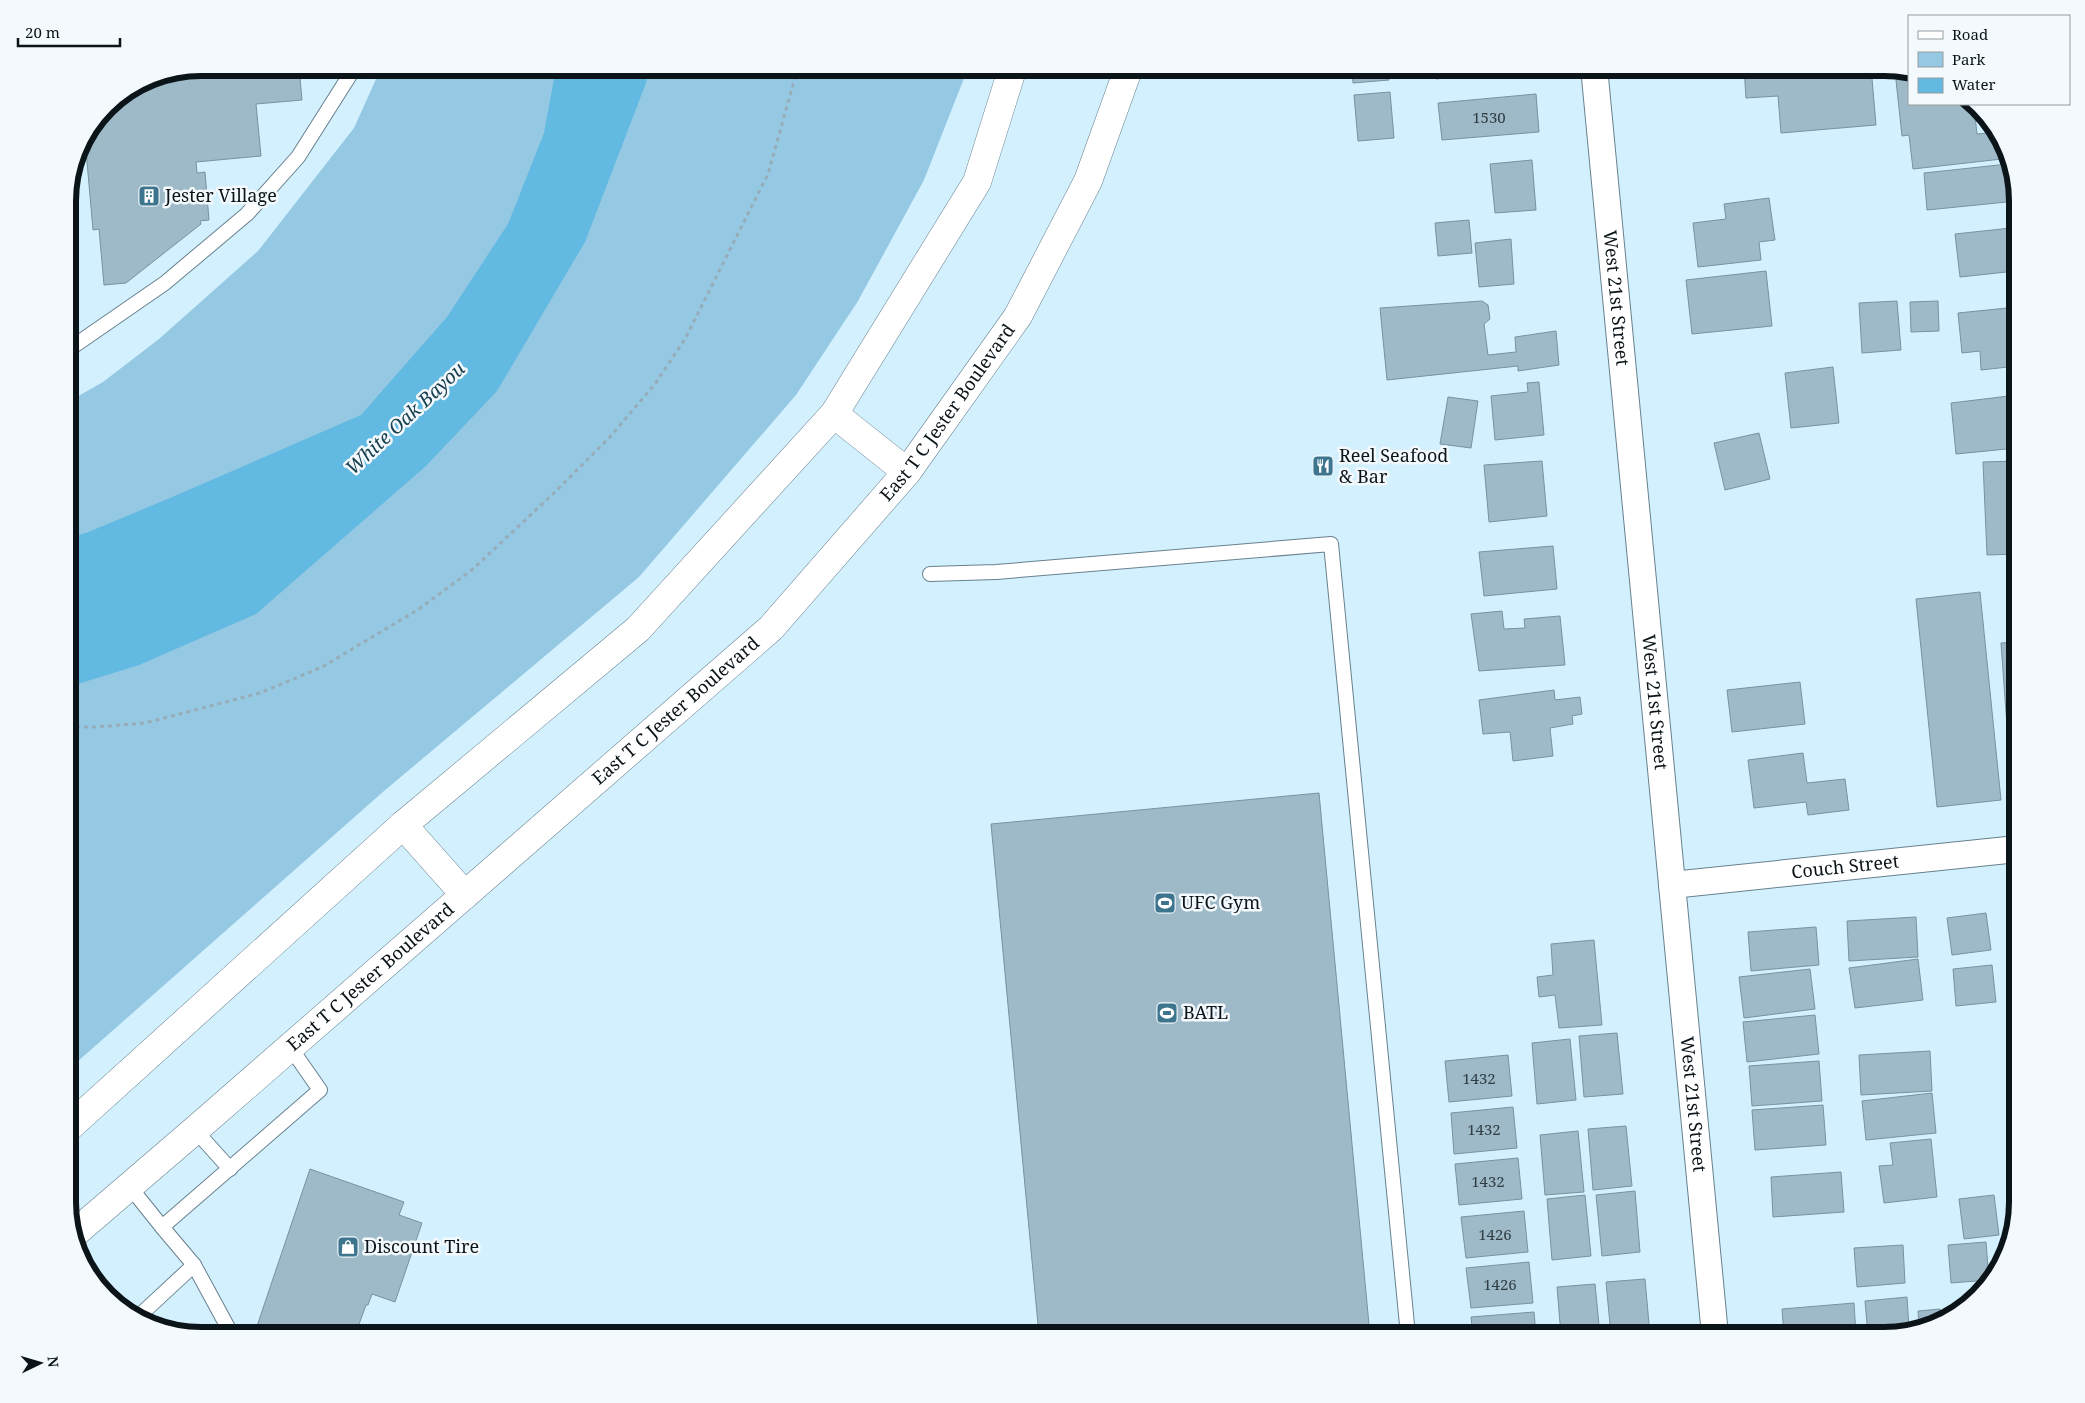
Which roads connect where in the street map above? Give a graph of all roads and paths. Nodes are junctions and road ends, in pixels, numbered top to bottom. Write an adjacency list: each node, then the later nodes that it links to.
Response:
1 (1126, 76): 8 (street, East T C Jester Boulevard)
2 (1595, 76): 13 (street, West 21st Street)
3 (349, 77): 6 (lane)
4 (796, 77): 10 (path)
5 (1011, 77): 7 (street)
6 (77, 344)
7 (834, 414): 8 (street); 11 (street)
8 (907, 472): 14 (street, East T C Jester Boulevard)
9 (930, 574): 27 (lane)
10 (77, 727)
11 (403, 826): 14 (street); 16 (street)
12 (2009, 850): 13 (street, Couch Street)
13 (1672, 885): 28 (street, West 21st Street)
14 (465, 895): 15 (street, East T C Jester Boulevard)
15 (290, 1048): 17 (street, East T C Jester Boulevard); 18 (lane)
16 (77, 1120)
17 (195, 1130): 18 (lane); 19 (street, East T C Jester Boulevard)
18 (230, 1169): 22 (lane)
19 (130, 1187): 22 (lane); 23 (street, East T C Jester Boulevard)
20 (77, 1190): 21 (path)
21 (80, 1194)
22 (162, 1227): 24 (lane)
23 (79, 1228)
24 (194, 1265): 25 (lane); 26 (lane)
25 (143, 1312)
26 (227, 1327)
27 (1407, 1327)
28 (1714, 1327)

